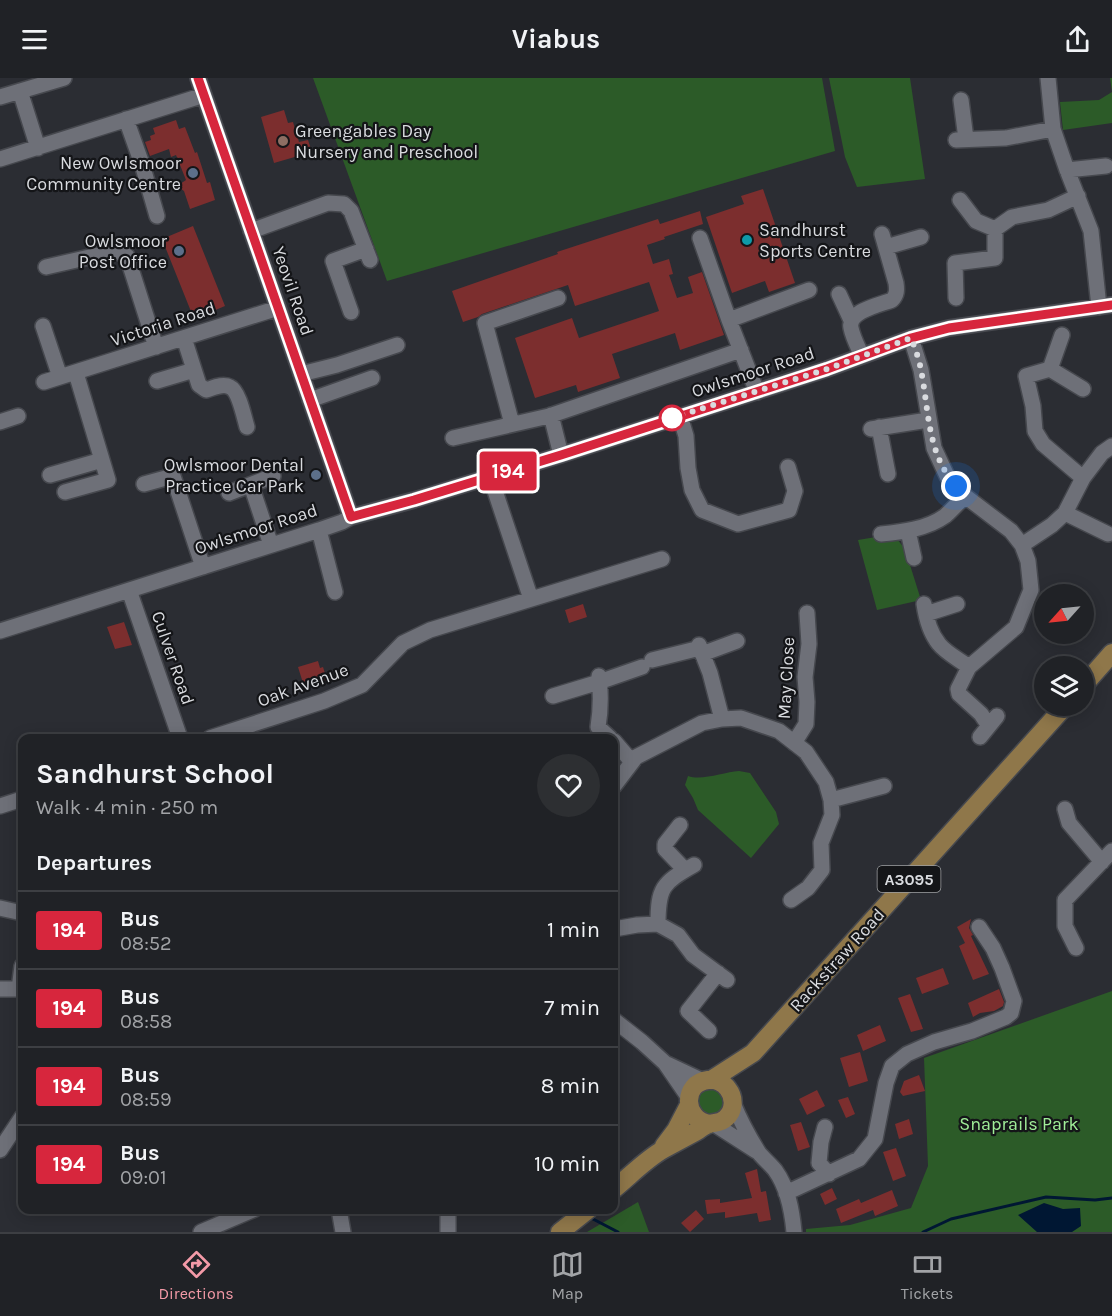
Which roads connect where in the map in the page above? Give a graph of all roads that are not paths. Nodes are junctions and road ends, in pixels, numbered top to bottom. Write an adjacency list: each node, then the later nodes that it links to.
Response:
1 (64, 78): 4 (street)
2 (198, 78): 5 (street, Yeovil Road)
3 (1048, 78): 9 (street)
4 (21, 92): 6 (street); 10 (street)
5 (204, 95): 8 (street); 18 (street, Yeovil Road)
6 (0, 97)
7 (961, 100): 9 (street)
8 (126, 119): 10 (street); 16 (street)
9 (1053, 129): 13 (street)
10 (38, 148): 11 (street)
11 (0, 159)
12 (1106, 166): 13 (street)
13 (1067, 170): 14 (street)
14 (1078, 196): 17 (street); 26 (street)
15 (960, 200): 17 (street)
16 (158, 216)
17 (995, 229): 25 (street)
18 (251, 231): 27 (street, Yeovil Road); 28 (street)
19 (921, 237): 30 (street)
20 (700, 238): 29 (street)
21 (46, 267): 36 (street)
22 (809, 290): 29 (street)
23 (839, 294): 30 (street)
24 (558, 298): 55 (street)
25 (956, 298)
26 (1105, 306): 34 (street, Owlsmoor Road)
27 (278, 308): 33 (street, Victoria Road); 42 (street, Yeovil Road)
28 (351, 312)
29 (729, 320): 37 (street)
30 (851, 320): 38 (street)
31 (43, 326): 43 (street)
32 (1062, 335): 39 (street)
33 (184, 338): 36 (street, Victoria Road); 40 (street)
34 (911, 338): 38 (street, Owlsmoor Road); 53 (street)
35 (397, 345): 42 (street)
36 (156, 347): 41 (street, Victoria Road)
37 (741, 350): 48 (street); 50 (street)
38 (862, 356): 48 (street, Owlsmoor Road)
39 (1050, 369): 47 (street); 66 (street)
40 (194, 370): 45 (street); 56 (street)
41 (76, 373): 43 (street, Victoria Road); 60 (street)
42 (301, 374): 49 (street, Yeovil Road)
43 (60, 377): 46 (street, Victoria Road)
44 (372, 378): 49 (street)
45 (157, 381)
46 (44, 382)
47 (1083, 389)
48 (757, 392): 52 (street, Owlsmoor Road)
49 (310, 400): 73 (street, Yeovil Road)
50 (550, 415): 55 (street); 59 (street)
51 (18, 416): 54 (street)
52 (680, 416): 59 (street, Owlsmoor Road); 61 (street)
53 (928, 420): 62 (street); 71 (street)
54 (0, 422)
55 (512, 424): 57 (street)
56 (247, 427)
57 (453, 438)
58 (1112, 446): 66 (street)
59 (561, 455): 65 (street, Owlsmoor Road)
60 (102, 460): 63 (street); 69 (street)
61 (788, 467)
62 (888, 474)
63 (50, 475)
64 (273, 476): 68 (street)
65 (490, 476): 73 (street, Owlsmoor Road); 85 (street)
66 (1083, 478): 72 (street)
67 (144, 484): 82 (street)
68 (251, 484): 70 (street); 79 (street)
69 (65, 492)
70 (229, 493)
71 (965, 496): 75 (street); 78 (street)
72 (1065, 513): 77 (street); 78 (street)
73 (351, 517): 74 (street, Owlsmoor Road)
74 (319, 530): 79 (street, Owlsmoor Road); 84 (street)
75 (909, 531): 76 (street); 80 (street)
76 (881, 534)
77 (1108, 534)
78 (1022, 544): 92 (street)
79 (271, 545): 82 (street, Owlsmoor Road)
80 (914, 558)
81 (662, 559): 85 (street, Oak Avenue)
82 (203, 567): 83 (street, Owlsmoor Road)
83 (129, 590): 88 (street, Owlsmoor Road); 99 (street, Culver Road)
84 (335, 592)
85 (531, 599): 100 (street, Oak Avenue)
86 (957, 604): 92 (street)
87 (807, 613): 102 (street, May Close)
88 (0, 632)
89 (737, 641): 90 (street)
90 (701, 649): 94 (street); 97 (street)
91 (1112, 653): 93 (main road)
92 (969, 667): 98 (street)
93 (1094, 673)
94 (599, 679): 95 (street); 101 (street)
95 (553, 696)
96 (1056, 716): 124 (main road, Rackstraw Road / A3095)
97 (722, 719): 102 (street); 104 (street)
98 (989, 726)
99 (179, 734)
100 (222, 734)
101 (606, 734)
102 (794, 743): 108 (street)
103 (618, 746): 104 (street)
104 (632, 762): 105 (street)
105 (618, 781)
106 (884, 786): 108 (street)
107 (18, 800): 109 (street)
108 (831, 800): 113 (street)
109 (0, 806)
110 (1065, 809): 112 (street)
111 (680, 825): 116 (street)
112 (1107, 857): 119 (street)
113 (791, 900)
114 (0, 908): 115 (street)
115 (18, 912)
116 (658, 924): 118 (street); 123 (street)
117 (979, 927): 135 (street)
118 (618, 928)
119 (1076, 948)
120 (0, 989): 121 (street)
121 (18, 989)
122 (618, 1023): 125 (street)
123 (709, 1030)
124 (753, 1053): 126 (main road, Rackstraw Road / A3095); 127 (main road, Rackstraw Road / A3095)
125 (665, 1063): 126 (street); 128 (street)
126 (707, 1081): 127 (main road); 128 (main road)
127 (733, 1100): 130 (main road); 134 (street)
128 (689, 1102): 130 (main road); 133 (main road)
129 (18, 1123): 132 (street)
130 (711, 1124): 133 (main road); 134 (street)
131 (825, 1127): 135 (street)
132 (0, 1150)
133 (661, 1150): 136 (main road)
134 (761, 1155): 137 (street)
135 (829, 1174): 137 (street)
136 (618, 1186)
137 (786, 1193): 146 (street)
138 (243, 1214): 142 (street)
139 (340, 1214): 143 (street)
140 (448, 1214): 144 (street)
141 (583, 1214): 145 (main road)
142 (201, 1232)
143 (343, 1232)
144 (448, 1232)
145 (560, 1232)
146 (794, 1232)

